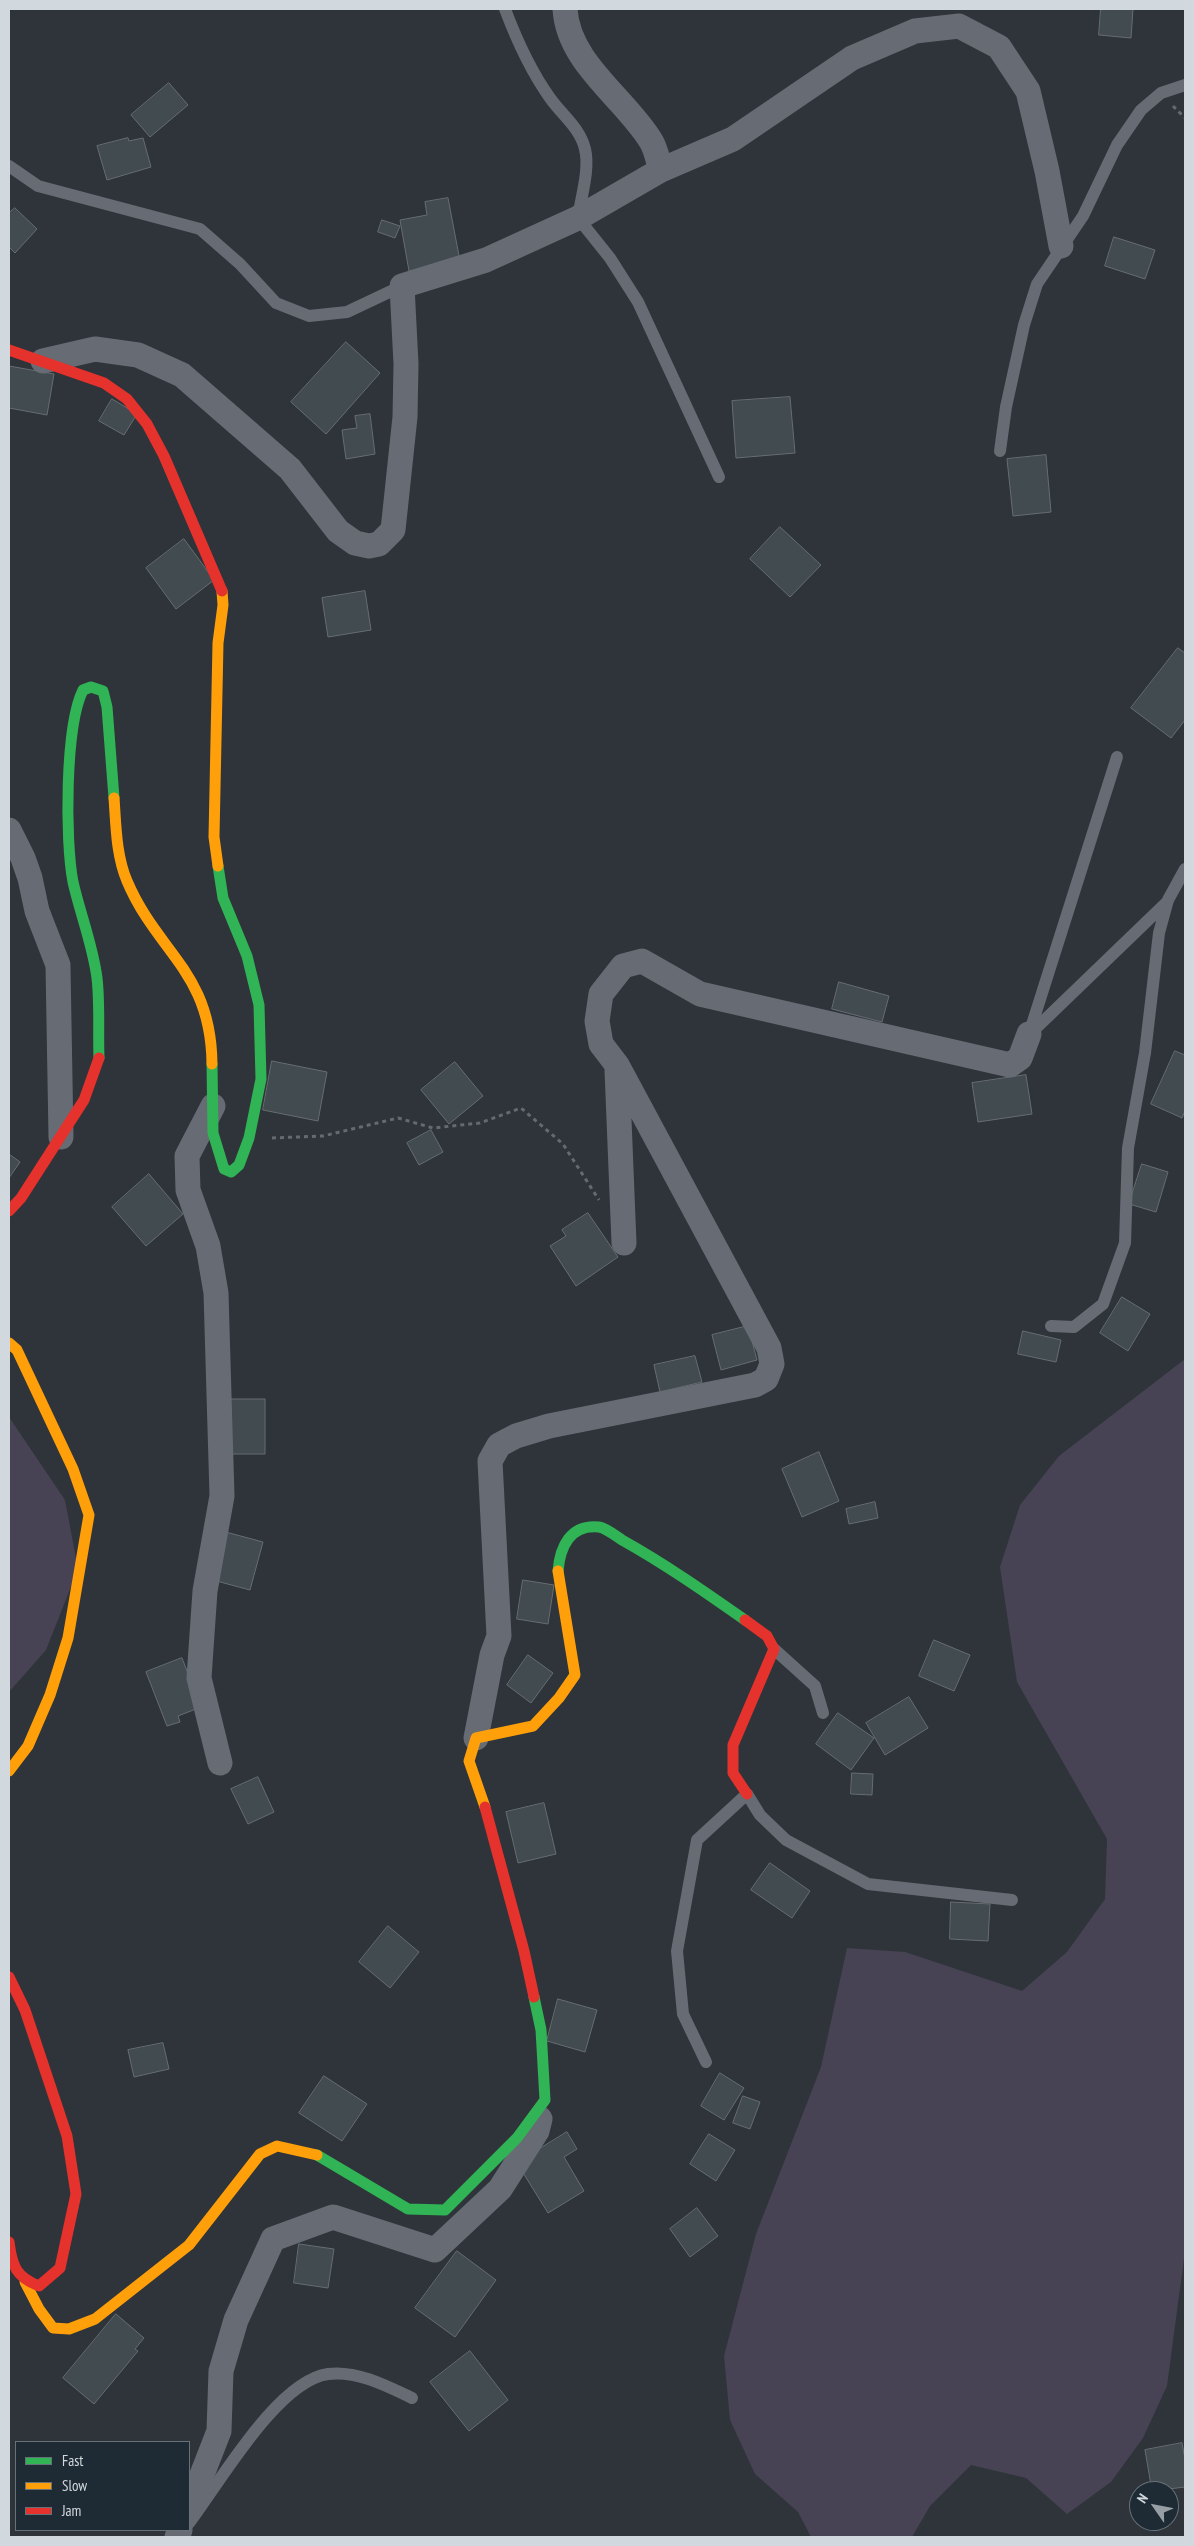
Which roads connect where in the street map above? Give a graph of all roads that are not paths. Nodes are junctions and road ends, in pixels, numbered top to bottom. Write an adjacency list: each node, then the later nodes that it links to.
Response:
1 (505, 9): 6 (lane)
2 (566, 9): 5 (street)
3 (1185, 85): 7 (lane)
4 (9, 166): 8 (lane)
5 (661, 170): 6 (street); 7 (street)
6 (578, 218): 8 (street); 12 (lane)
7 (1061, 246): 11 (lane)
8 (402, 286): 10 (street)
9 (9, 350): 10 (street)
10 (43, 361): 19 (street)
11 (1000, 451)
12 (719, 477)
13 (1117, 757): 17 (lane)
14 (9, 830): 20 (street)
15 (1185, 869): 16 (lane)
16 (1168, 900): 17 (lane); 23 (lane)
17 (1029, 1034): 18 (street)
18 (617, 1066): 22 (street); 27 (street)
19 (212, 1106): 20 (street); 28 (street)
20 (61, 1137): 21 (street)
21 (9, 1211)
22 (624, 1243)
23 (1051, 1326)
24 (9, 1343): 29 (street)
25 (774, 1649): 26 (lane); 27 (street); 30 (street)
26 (823, 1713)
27 (476, 1738): 34 (street)
28 (220, 1763)
29 (9, 1771)
30 (747, 1794): 31 (lane); 33 (lane)
31 (1012, 1900)
32 (9, 1977): 36 (street)
33 (706, 2062)
34 (545, 2100): 36 (street); 38 (street)
35 (9, 2242): 36 (street)
36 (26, 2282)
37 (412, 2398): 39 (lane)
38 (190, 2505)
39 (190, 2521)

